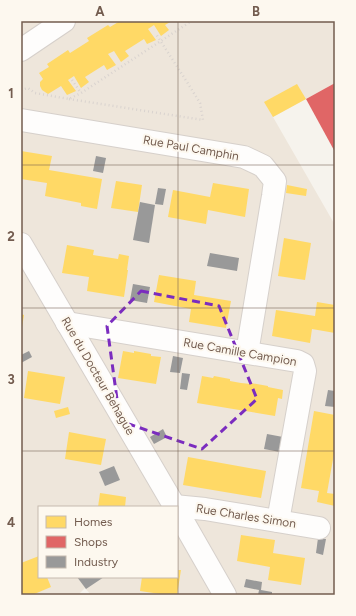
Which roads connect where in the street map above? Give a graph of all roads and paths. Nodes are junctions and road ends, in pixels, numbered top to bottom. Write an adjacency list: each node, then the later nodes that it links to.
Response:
1 (64, 21): 5 (street)
2 (190, 22): 4 (path)
3 (156, 34): 4 (path)
4 (161, 42): 8 (path); 9 (path)
5 (21, 50)
6 (72, 80): 8 (path)
7 (21, 90): 9 (path)
8 (81, 93): 9 (path)
9 (69, 99)
10 (21, 120): 13 (street, Rue Paul Camphin)
11 (21, 244): 12 (street, Rue du Docteur Behague)
12 (66, 323): 13 (street, Rue Camille Campion); 14 (street, Rue du Docteur Behague)
13 (247, 353): 17 (street, Rue Camille Campion)
14 (174, 506)
15 (178, 508): 17 (street, Rue Charles Simon)
16 (178, 513): 19 (street, Rue du Docteur Behague)
17 (278, 521): 18 (street, Rue Charles Simon)
18 (319, 528)
19 (225, 595)

